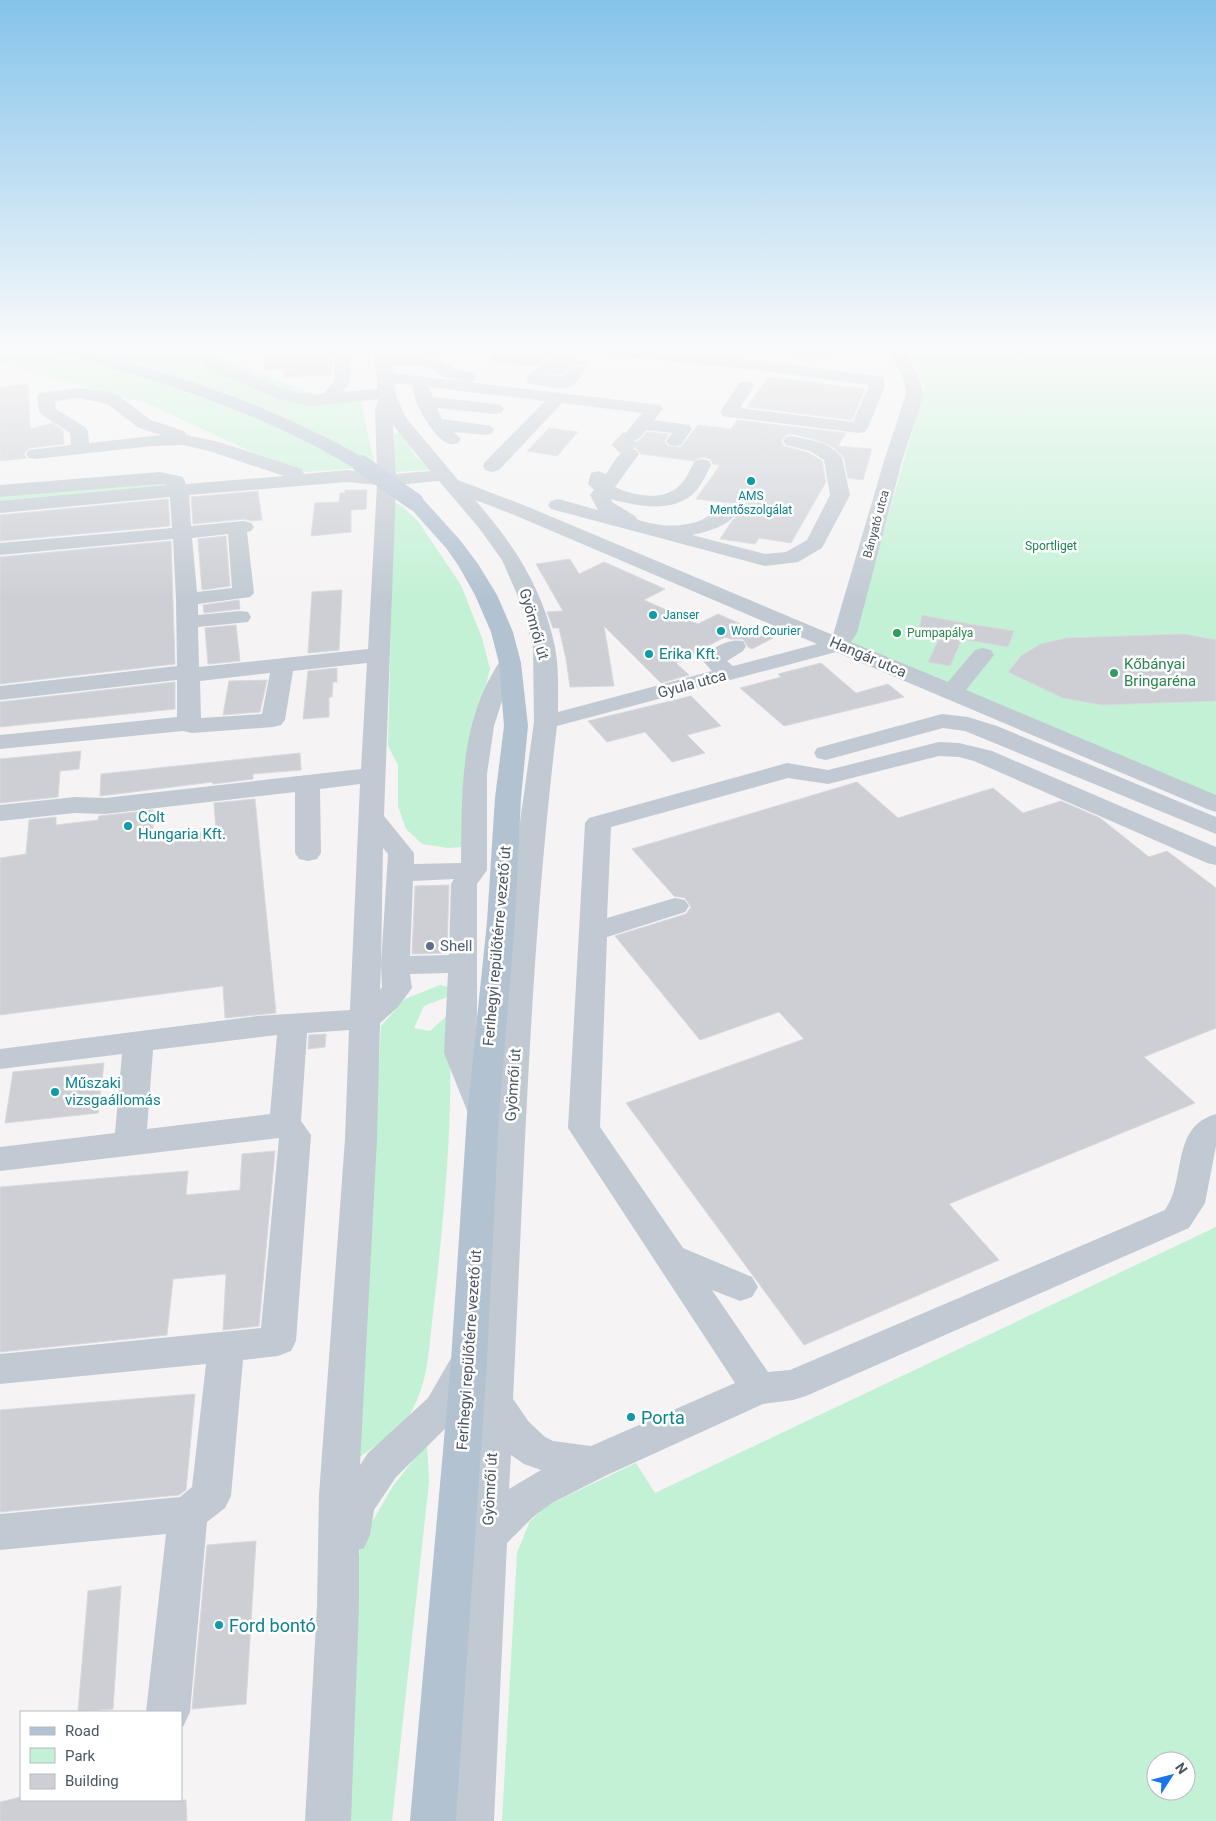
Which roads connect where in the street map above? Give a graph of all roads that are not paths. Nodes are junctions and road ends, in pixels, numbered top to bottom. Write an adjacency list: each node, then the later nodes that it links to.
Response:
1 (77, 431): 17 (street)
2 (165, 431): 15 (street)
3 (302, 431): 42 (main road, Ferihegyi repülőtérre vezető út, bridge)
4 (385, 431): 23 (street)
5 (406, 431): 22 (street, Gyömrői út)
6 (446, 431): 12 (street)
7 (525, 431): 20 (street)
8 (638, 431): 13 (street)
9 (674, 431): 13 (street)
10 (682, 431): 14 (street)
11 (903, 431): 38 (street, Bányató utca)
12 (452, 439)
13 (631, 441): 24 (street)
14 (675, 441)
15 (196, 442): 17 (street); 21 (street)
16 (787, 448): 32 (street)
17 (81, 449): 18 (street)
18 (35, 454)
19 (702, 465): 24 (street)
20 (492, 466)
21 (312, 478): 23 (street); 25 (street)
22 (448, 479): 23 (street); 30 (street, Hangár utca); 31 (street, Gyömrői út)
23 (388, 480): 40 (street)
24 (603, 489): 32 (street)
25 (179, 490): 26 (street); 28 (street); 33 (street)
26 (0, 491)
27 (558, 505): 32 (street)
28 (0, 507)
29 (731, 509): 32 (street)
30 (519, 510): 31 (street); 38 (street, Hangár utca)
31 (486, 524): 48 (street, Gyömrői út)
32 (652, 531)
33 (182, 533): 34 (street); 35 (street); 35 (street)
34 (0, 549)
35 (187, 598): 37 (street)
36 (240, 617): 37 (street)
37 (188, 622): 44 (street)
38 (837, 645): 45 (street, Gyula utca); 47 (street, Hangár utca)
39 (735, 646): 45 (street)
40 (379, 655): 43 (street); 53 (street)
41 (983, 655): 47 (street)
42 (510, 663): 61 (street); 64 (main road, Ferihegyi repülőtérre vezető út)
43 (283, 665): 44 (street); 49 (street)
44 (188, 674): 46 (street); 49 (street)
45 (729, 674): 48 (street, Gyula utca)
46 (0, 693)
47 (951, 693): 50 (street, Hangár utca)
48 (546, 722): 70 (street, Gyömrői út)
49 (189, 723): 51 (street)
50 (998, 724): 52 (street); 55 (street, Hangár utca); 58 (street)
51 (0, 742)
52 (826, 753)
53 (373, 775): 54 (street); 57 (street)
54 (307, 783): 56 (street); 59 (street)
55 (1216, 804)
56 (0, 813)
57 (371, 817): 62 (street); 68 (street)
58 (1216, 826)
59 (308, 853)
60 (1216, 857): 65 (street)
61 (474, 870): 62 (street); 66 (street)
62 (401, 873): 67 (street)
63 (675, 906): 65 (street)
64 (501, 922): 70 (street); 73 (main road, Ferihegyi repülőtérre vezető út)
65 (593, 932): 78 (street)
66 (462, 964): 67 (street); 73 (street)
67 (395, 965): 68 (street)
68 (365, 1019): 69 (street); 89 (street)
69 (293, 1023): 71 (street); 74 (street)
70 (517, 1024): 84 (street, Gyömrői út)
71 (138, 1042): 72 (street); 76 (street)
72 (0, 1060)
73 (483, 1115): 81 (main road, Ferihegyi repülőtérre vezető út)
74 (285, 1124): 76 (street); 80 (street)
75 (1216, 1125): 83 (street)
76 (130, 1143): 77 (street)
77 (0, 1159)
78 (670, 1257): 79 (street); 83 (street)
79 (740, 1287)
80 (226, 1347): 82 (street); 86 (street)
81 (469, 1361): 89 (street); 92 (main road, Ferihegyi repülőtérre vezető út)
82 (0, 1369)
83 (759, 1389): 85 (street)
84 (495, 1402): 85 (street); 88 (street, Gyömrői út)
85 (593, 1462): 88 (street)
86 (188, 1514): 87 (street); 90 (street)
87 (0, 1532)
88 (488, 1535): 93 (street, Gyömrői út)
89 (338, 1606): 91 (street)
90 (168, 1711)
91 (328, 1821)
92 (433, 1821)
93 (471, 1821)

